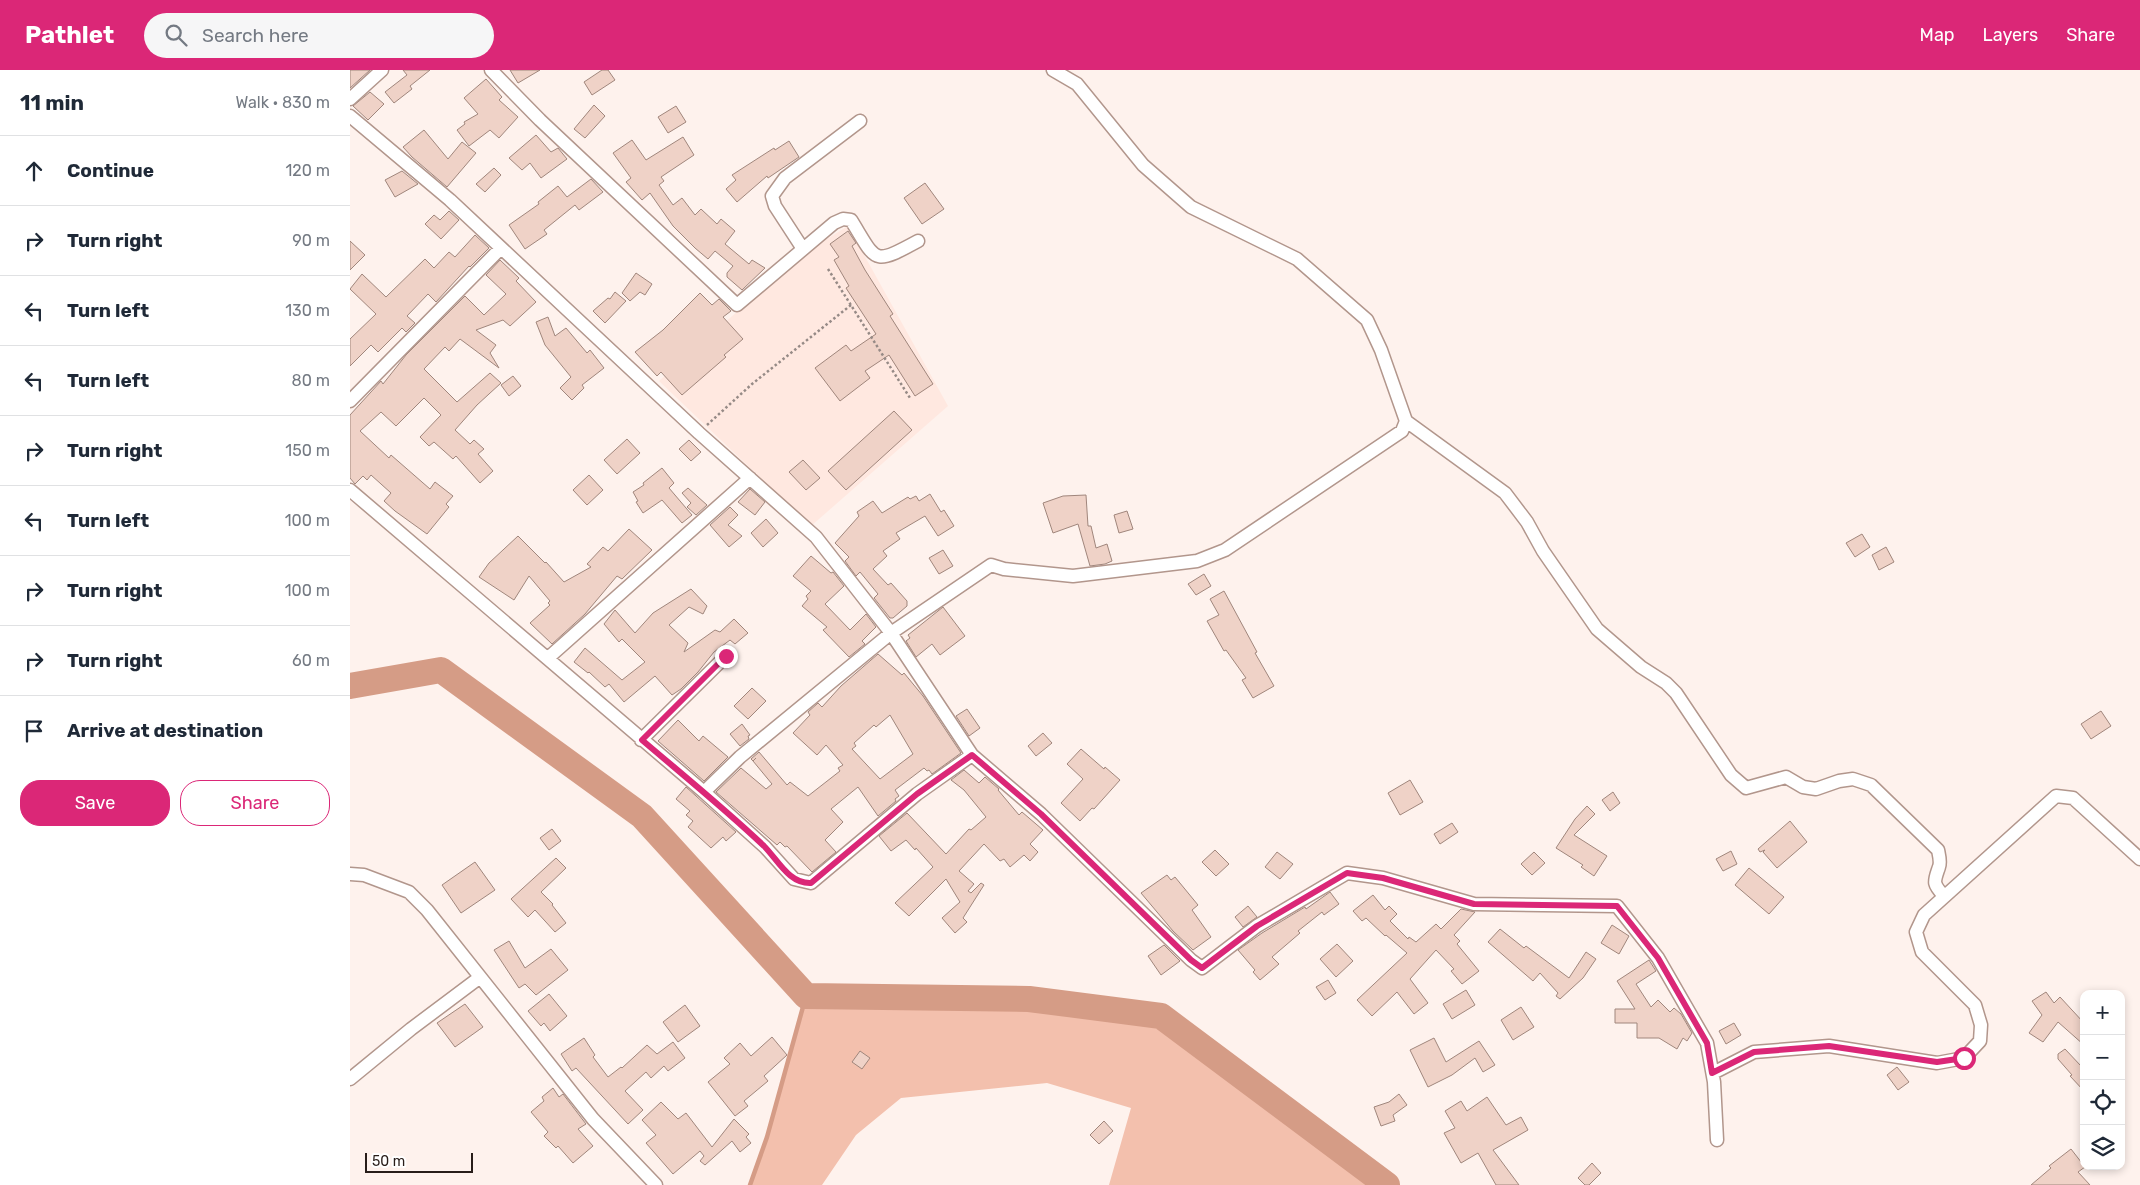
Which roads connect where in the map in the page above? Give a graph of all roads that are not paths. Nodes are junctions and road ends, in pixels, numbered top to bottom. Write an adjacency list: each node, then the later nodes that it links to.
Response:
1 (382, 70): 4 (street)
2 (491, 70): 9 (street)
3 (1053, 70): 11 (street)
4 (350, 99)
5 (350, 116): 8 (street)
6 (860, 121): 9 (street)
7 (918, 241): 9 (street)
8 (500, 248): 10 (street); 12 (street)
9 (803, 249)
10 (350, 401)
11 (1406, 421): 14 (street); 22 (street)
12 (750, 478): 14 (street); 16 (street)
13 (350, 490): 16 (street)
14 (891, 633): 18 (street); 19 (street)
15 (726, 656): 17 (street)
16 (548, 658): 17 (street)
17 (642, 740): 19 (street)
18 (972, 755): 19 (street); 24 (street)
19 (704, 792)
20 (2140, 860): 22 (street)
21 (350, 874): 23 (street)
22 (1944, 896): 24 (street)
23 (479, 978): 25 (street); 27 (street)
24 (1712, 1073): 26 (street)
25 (350, 1079)
26 (1717, 1140)
27 (656, 1185)

